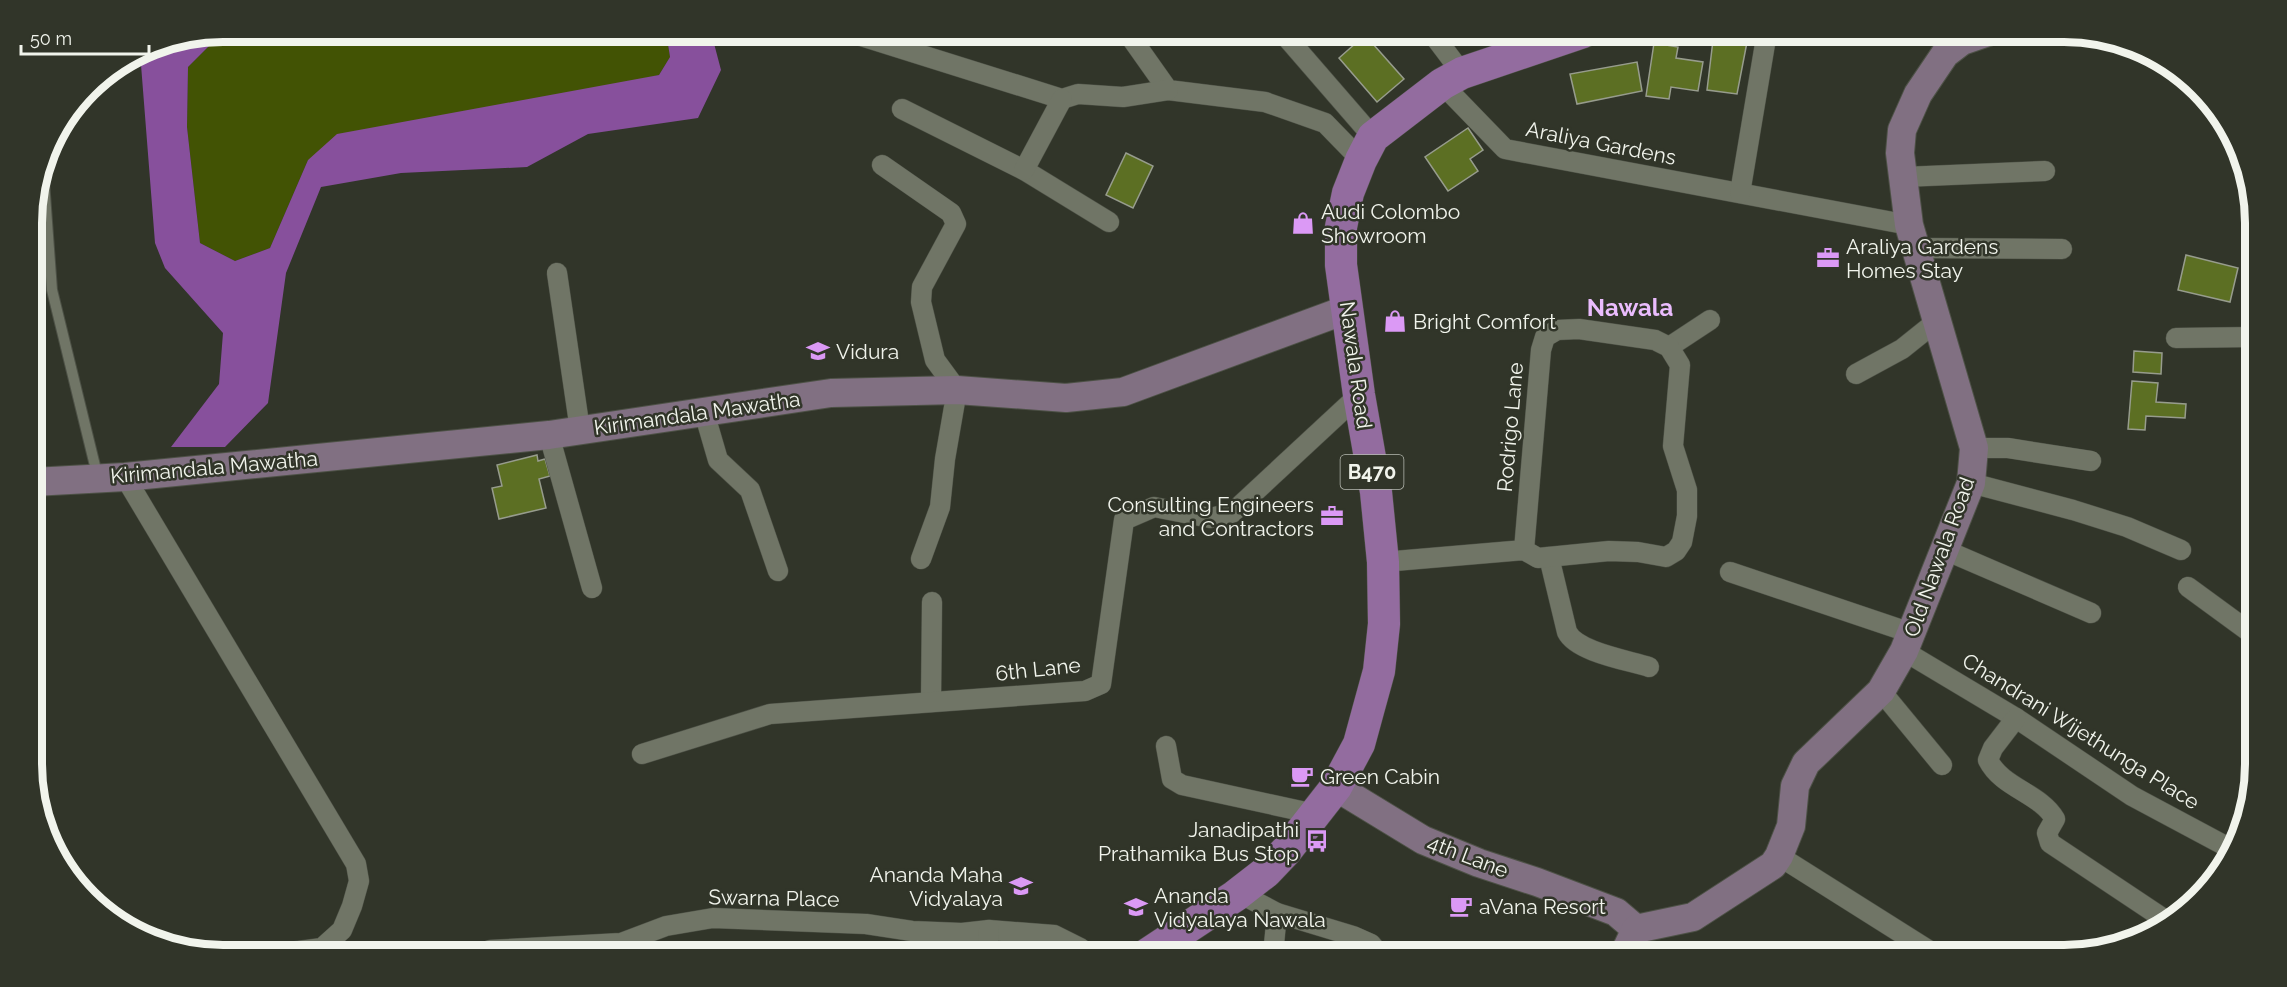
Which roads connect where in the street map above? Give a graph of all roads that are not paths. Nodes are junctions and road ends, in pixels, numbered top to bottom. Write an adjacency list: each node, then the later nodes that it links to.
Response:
1 (880, 42): 10 (street)
2 (1134, 42): 9 (street)
3 (1289, 42): 12 (street)
4 (1435, 42): 8 (street, Araliya Gardens)
5 (1555, 42): 8 (main road)
6 (1765, 42): 18 (street)
7 (1961, 42): 16 (street, Old Nawala Road)
8 (1452, 79): 12 (main road); 18 (street, Araliya Gardens)
9 (1168, 90): 10 (street); 12 (street)
10 (1062, 99): 14 (street)
11 (902, 110): 14 (street)
12 (1367, 149): 23 (main road, Nawala Road / B470)
13 (882, 165): 30 (street)
14 (1024, 170): 19 (street)
15 (2045, 171): 16 (street)
16 (1903, 177): 20 (street, Old Nawala Road)
17 (46, 190): 37 (lane)
18 (1740, 194): 20 (street, Araliya Gardens)
19 (1109, 222)
20 (1913, 236): 21 (street, Araliya Gardens); 25 (street, Old Nawala Road)
21 (2062, 249)
22 (557, 273): 33 (street)
23 (1348, 309): 30 (street, Kirimandala Mawatha); 31 (main road, Nawala Road / B470)
24 (1710, 320): 28 (street)
25 (1937, 321): 29 (street); 35 (street, Old Nawala Road)
26 (2245, 337): 27 (street)
27 (2176, 338)
28 (1669, 347): 40 (street, Rodrigo Lane); 43 (street)
29 (1856, 374)
30 (957, 390): 32 (street, Kirimandala Mawatha); 44 (street)
31 (1359, 395): 45 (main road, Nawala Road / B470); 56 (street, 6th Lane)
32 (704, 412): 33 (street, Kirimandala Mawatha); 46 (street)
33 (580, 430): 34 (street, Kirimandala Mawatha)
34 (549, 435): 37 (street, Kirimandala Mawatha); 49 (street)
35 (1974, 448): 36 (street); 39 (street, Old Nawala Road)
36 (2091, 461)
37 (112, 477): 38 (street, Kirimandala Mawatha); 70 (street)
38 (42, 481)
39 (1971, 483): 41 (street, Old Nawala Road); 42 (street)
40 (1524, 550): 43 (street); 45 (street)
41 (1945, 550): 51 (street); 53 (street, Old Nawala Road)
42 (2181, 550)
43 (1549, 557): 54 (street)
44 (921, 559)
45 (1383, 562): 61 (main road, Nawala Road / B470)
46 (778, 571)
47 (1730, 572): 53 (street, Chandrani Wijethunga Place)
48 (2188, 587): 52 (street)
49 (592, 588)
50 (932, 602): 56 (street)
51 (2091, 613)
52 (2245, 629)
53 (1907, 642): 55 (street, Old Nawala Road); 57 (street, Chandrani Wijethunga Place)
54 (1649, 667)
55 (1881, 691): 60 (street); 64 (street, Old Nawala Road)
56 (931, 702): 59 (street, 6th Lane)
57 (2016, 718): 63 (street, Chandrani Wijethunga Place); 67 (street)
58 (1166, 746): 62 (street)
59 (642, 754)
60 (1942, 765)
61 (1336, 787): 62 (main road, Nawala Road / B470); 68 (street, 4th Lane)
62 (1315, 814): 65 (main road, Nawala Road / B470)
63 (2226, 846)
64 (1779, 856): 68 (street, Old Nawala Road); 78 (street)
65 (1239, 893): 66 (street); 74 (main road, Nawala Road / B470)
66 (1277, 913): 75 (street); 76 (street)
67 (2161, 917)
68 (1636, 929): 77 (street)
69 (989, 930): 71 (street, Swarna Place); 72 (street); 73 (street, Swarna Place)
70 (325, 945)
71 (584, 945)
72 (988, 945)
73 (1074, 945)
74 (1161, 945)
75 (1274, 945)
76 (1372, 945)
77 (1628, 945)
78 (1920, 945)

